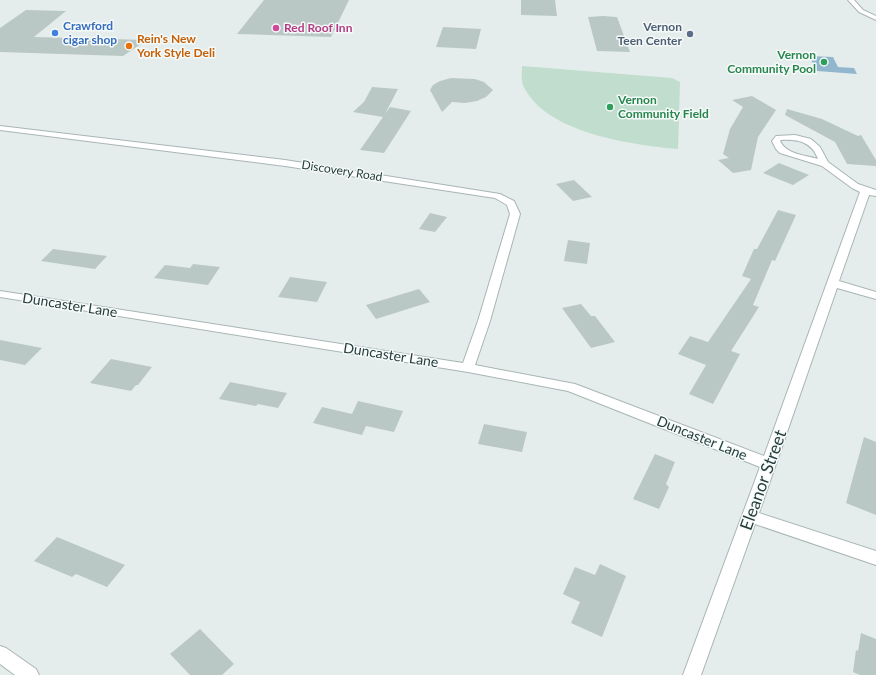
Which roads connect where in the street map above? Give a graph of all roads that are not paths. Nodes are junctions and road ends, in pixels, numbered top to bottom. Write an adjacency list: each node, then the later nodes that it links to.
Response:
1 (851, 0): 2 (street)
2 (876, 18)
3 (0, 128): 10 (street, Discovery Road)
4 (824, 163): 4 (street); 5 (street)
5 (865, 192): 6 (street); 7 (street, Eleanor Street)
6 (876, 193)
7 (833, 283): 9 (street); 11 (street, Eleanor Street)
8 (0, 294): 10 (street, Duncaster Lane)
9 (876, 296)
10 (468, 368): 11 (street, Duncaster Lane)
11 (769, 464): 12 (street, Eleanor Street)
12 (750, 516): 13 (street); 16 (street, Eleanor Street)
13 (876, 558)
14 (0, 654): 15 (street)
15 (30, 675)
16 (692, 675)

